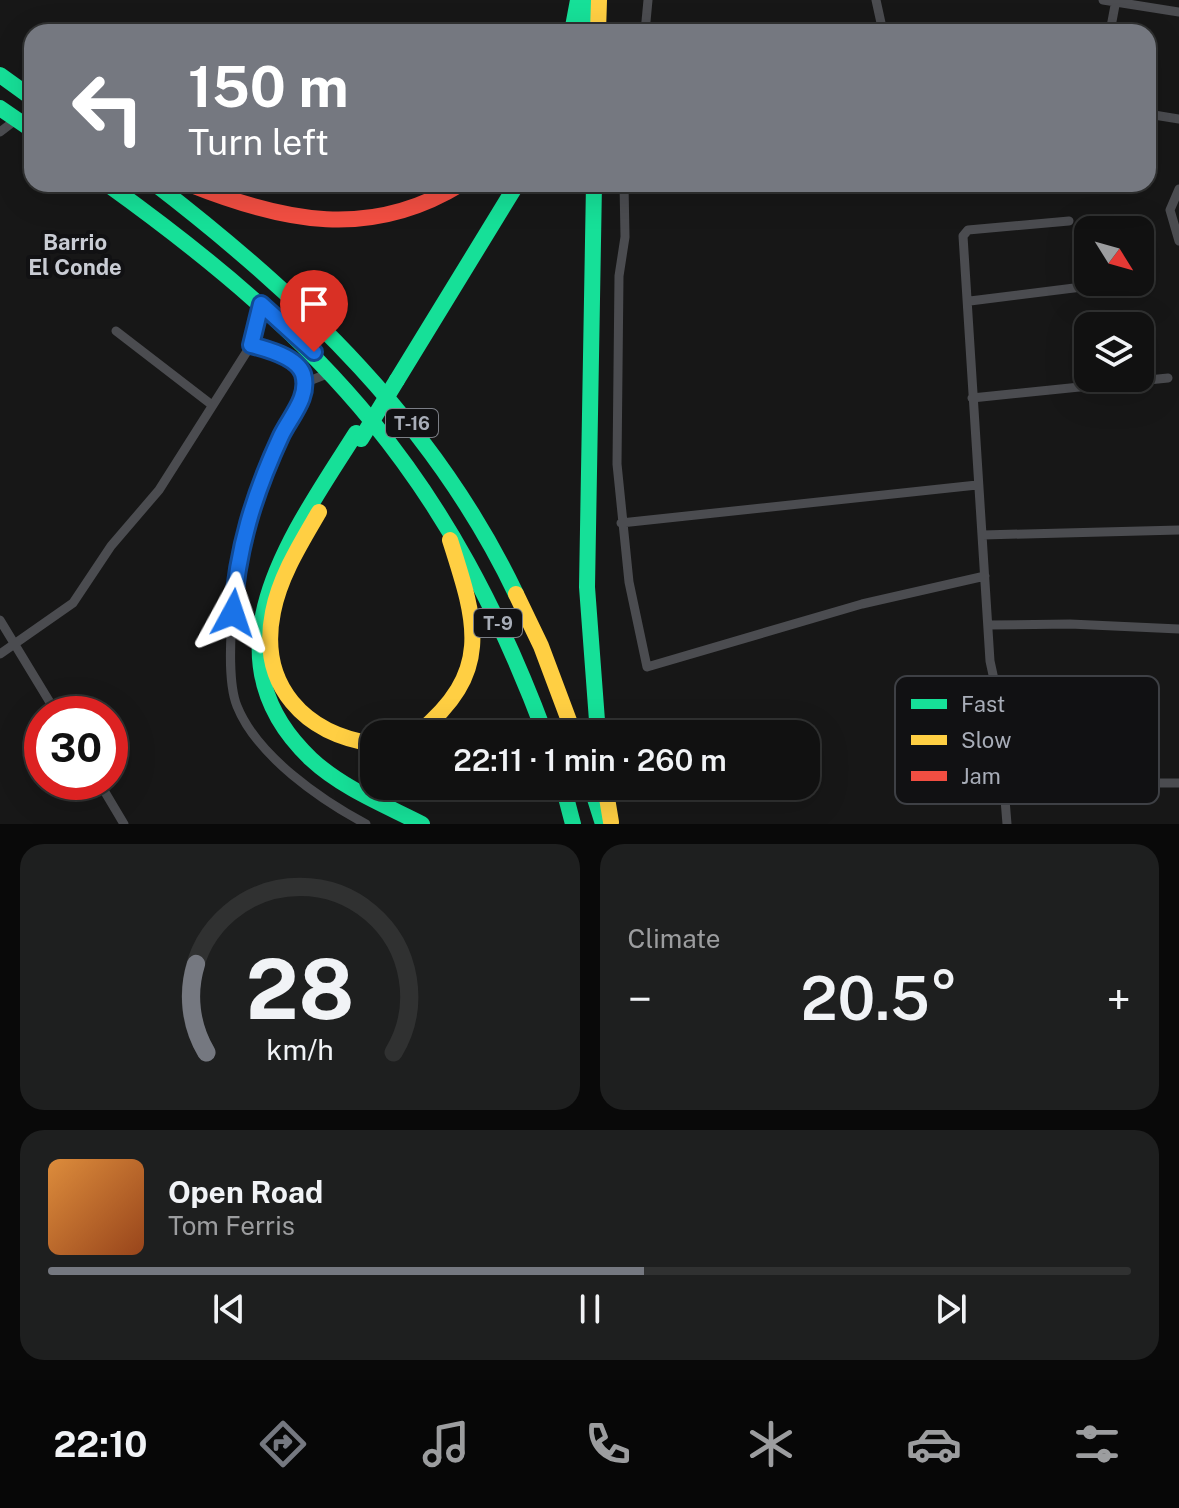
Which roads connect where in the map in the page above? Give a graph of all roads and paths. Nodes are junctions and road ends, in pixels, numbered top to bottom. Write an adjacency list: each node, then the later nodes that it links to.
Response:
1 (578, 0): 9 (highway)
2 (591, 0): 10 (highway)
3 (599, 0): 11 (highway)
4 (648, 0): 12 (street)
5 (876, 0): 13 (street)
6 (1103, 0): 7 (street)
7 (1116, 1): 8 (street); 14 (street)
8 (1179, 12)
9 (574, 24)
10 (585, 24)
11 (598, 24)
12 (646, 24)
13 (881, 24)
14 (1112, 24)
15 (0, 75): 16 (highway)
16 (24, 92)
17 (0, 108): 19 (highway)
18 (1156, 115): 20 (street)
19 (17, 119): 21 (highway); 22 (street)
20 (1179, 119)
21 (24, 124)
22 (0, 132)
23 (1179, 189): 33 (street)
24 (118, 192): 36 (highway, T-16)
25 (165, 192): 61 (highway, T-16)
26 (207, 192): 27 (highway)
27 (449, 192)
28 (499, 192): 40 (highway)
29 (512, 192): 40 (highway)
30 (594, 192): 62 (highway)
31 (624, 192): 48 (street)
32 (1069, 221): 35 (street)
33 (1179, 241)
34 (1074, 288): 35 (street)
35 (970, 301): 43 (street)
36 (261, 304): 38 (street); 39 (highway, T-16)
37 (116, 331): 44 (street)
38 (251, 345): 42 (street); 44 (street)
39 (332, 372): 42 (street); 47 (highway, T-16)
40 (394, 377): 45 (highway)
41 (1168, 378): 43 (street)
42 (304, 383): 72 (street)
43 (972, 398): 46 (street)
44 (212, 405): 55 (street)
45 (358, 436): 63 (highway); 73 (highway)
46 (977, 485): 48 (street); 50 (street)
47 (442, 516): 59 (highway); 60 (highway, T-9)
48 (621, 523): 51 (street)
49 (1179, 530): 50 (street)
50 (983, 535): 51 (street)
51 (985, 576): 53 (street)
52 (0, 620): 55 (street)
53 (988, 625): 54 (street); 57 (street)
54 (1179, 629)
55 (14, 644): 56 (street); 58 (street)
56 (0, 654)
57 (993, 676)
58 (46, 696)
59 (438, 720)
60 (540, 720)
61 (569, 720)
62 (597, 720)
63 (360, 743)
64 (1159, 783): 65 (street)
65 (1179, 783)
66 (110, 800): 71 (street)
67 (567, 800): 74 (highway)
68 (595, 800): 75 (highway)
69 (607, 800): 76 (highway)
70 (1005, 804): 77 (street)
71 (124, 824)
72 (366, 824)
73 (422, 824)
74 (573, 824)
75 (603, 824)
76 (611, 824)
77 (1007, 824)

